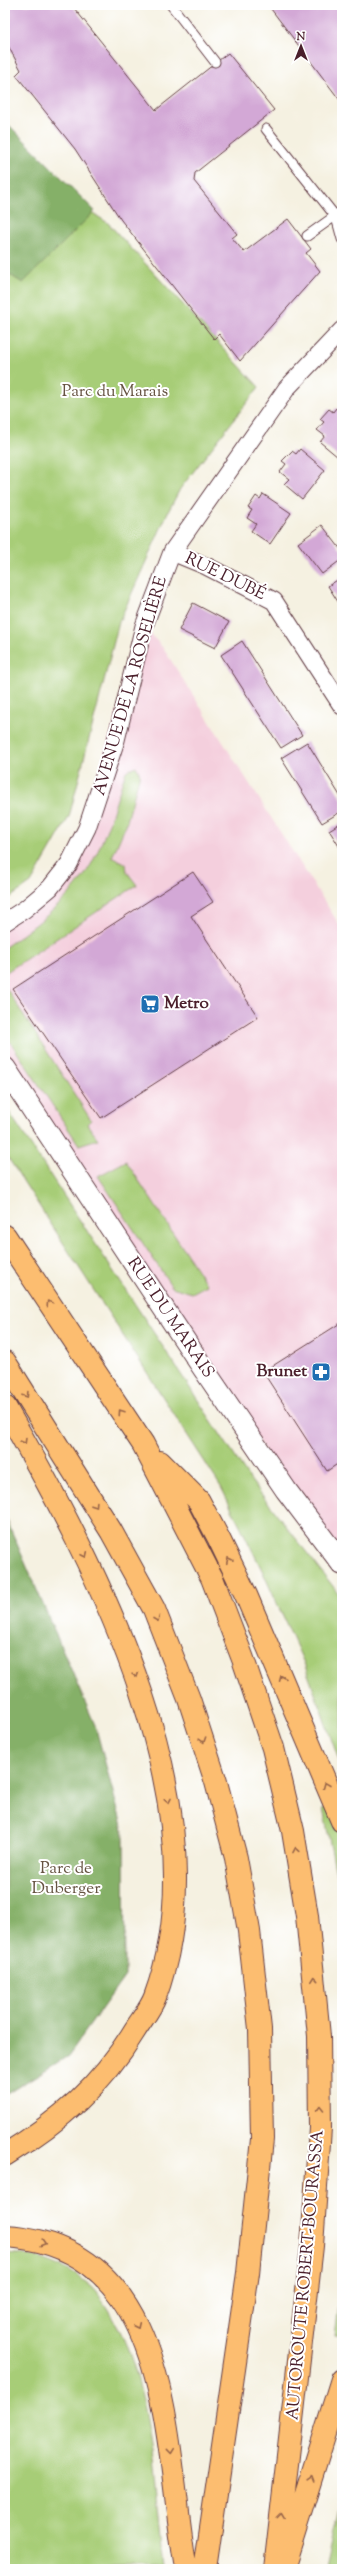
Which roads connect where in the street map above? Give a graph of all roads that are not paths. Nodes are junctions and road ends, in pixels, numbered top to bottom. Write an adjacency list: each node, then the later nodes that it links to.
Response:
1 (171, 5): 2 (lane)
2 (215, 62)
3 (266, 129): 4 (lane)
4 (339, 214): 5 (lane); 6 (lane)
5 (307, 236)
6 (342, 239)
7 (342, 330): 8 (street, AVENUE DE LA ROSELIÈRE)
8 (172, 552): 9 (street, RUE DUBÉ); 10 (street, AVENUE DE LA ROSELIÈRE)
9 (342, 706)
10 (5, 922)
11 (5, 1068): 16 (street, RUE DU MARAIS)
12 (5, 1236): 15 (highway, AUTOROUTE ROBERT-BOURASSA, one-way to 12)
13 (5, 1362): 22 (highway, one-way to 22)
14 (5, 1407): 18 (highway, one-way to 18)
15 (143, 1444): 17 (highway, one-way to 15); 23 (highway, AUTOROUTE ROBERT-BOURASSA, one-way to 15)
16 (342, 1564)
17 (342, 1821)
18 (5, 2155)
19 (5, 2236): 21 (highway, one-way to 21)
20 (342, 2379): 24 (highway, one-way to 20)
21 (186, 2569)
22 (205, 2569)
23 (275, 2569)
24 (282, 2569)

